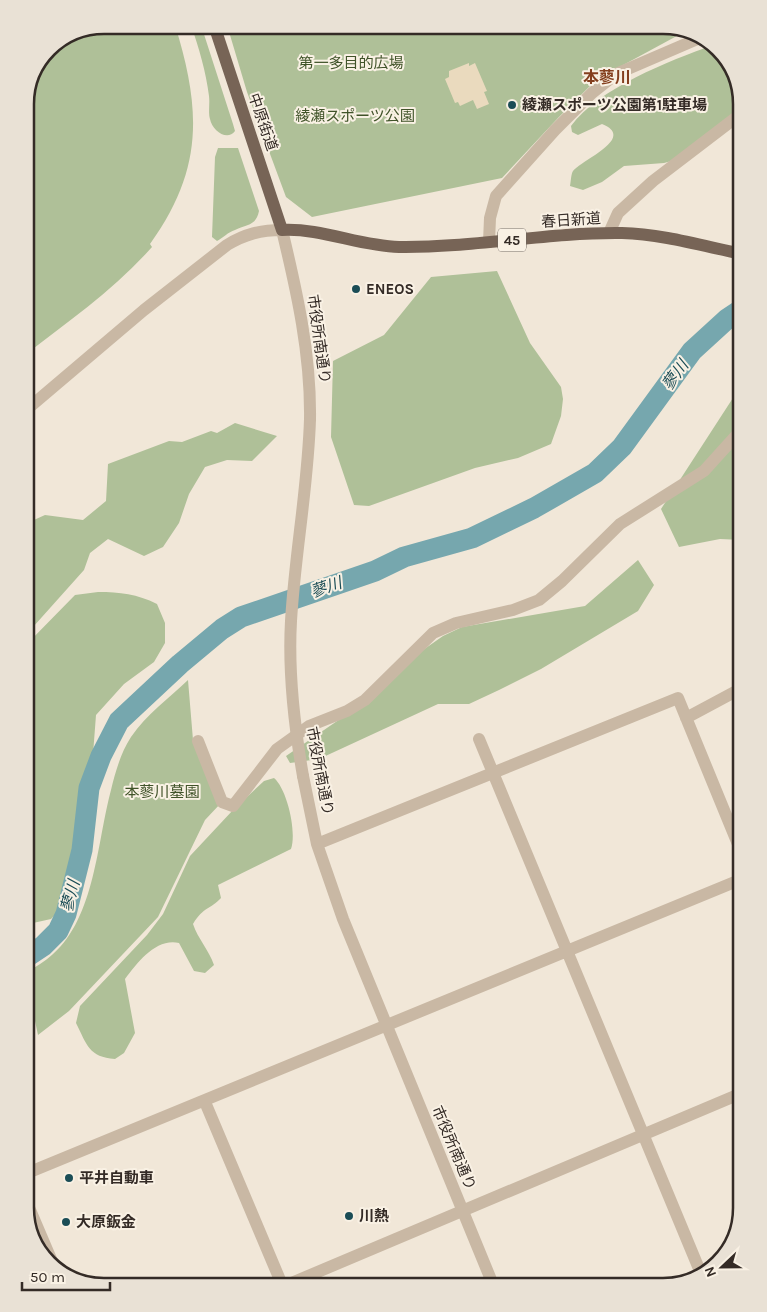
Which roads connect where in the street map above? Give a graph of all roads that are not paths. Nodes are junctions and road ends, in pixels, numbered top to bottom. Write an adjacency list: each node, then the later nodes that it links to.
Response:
1 (217, 34): 4 (main road, 中原街道)
2 (693, 41): 6 (street)
3 (733, 120): 5 (street)
4 (282, 230): 6 (main road, 春日新道 / 45); 8 (street); 16 (street, 市役所南通り, bridge)
5 (609, 233): 6 (main road, 春日新道 / 45); 7 (main road, 春日新道 / 45)
6 (489, 242)
7 (733, 252)
8 (34, 404)
9 (733, 439): 13 (street)
10 (733, 693): 11 (street)
11 (686, 718): 14 (street); 15 (street)
12 (479, 740): 14 (street)
13 (198, 741)
14 (492, 772): 16 (street); 18 (street)
15 (733, 832)
16 (317, 844): 19 (street, 市役所南通り)
17 (733, 883): 18 (street)
18 (566, 952): 19 (street); 22 (street)
19 (386, 1027): 21 (street); 24 (street, 市役所南通り)
20 (733, 1096): 22 (street)
21 (205, 1102): 23 (street); 28 (street)
22 (643, 1134): 24 (street); 27 (street)
23 (34, 1170)
24 (463, 1211): 29 (street); 30 (street, 市役所南通り)
25 (35, 1221): 26 (street)
26 (46, 1246)
27 (697, 1264)
28 (279, 1278)
29 (304, 1278)
30 (490, 1278)

